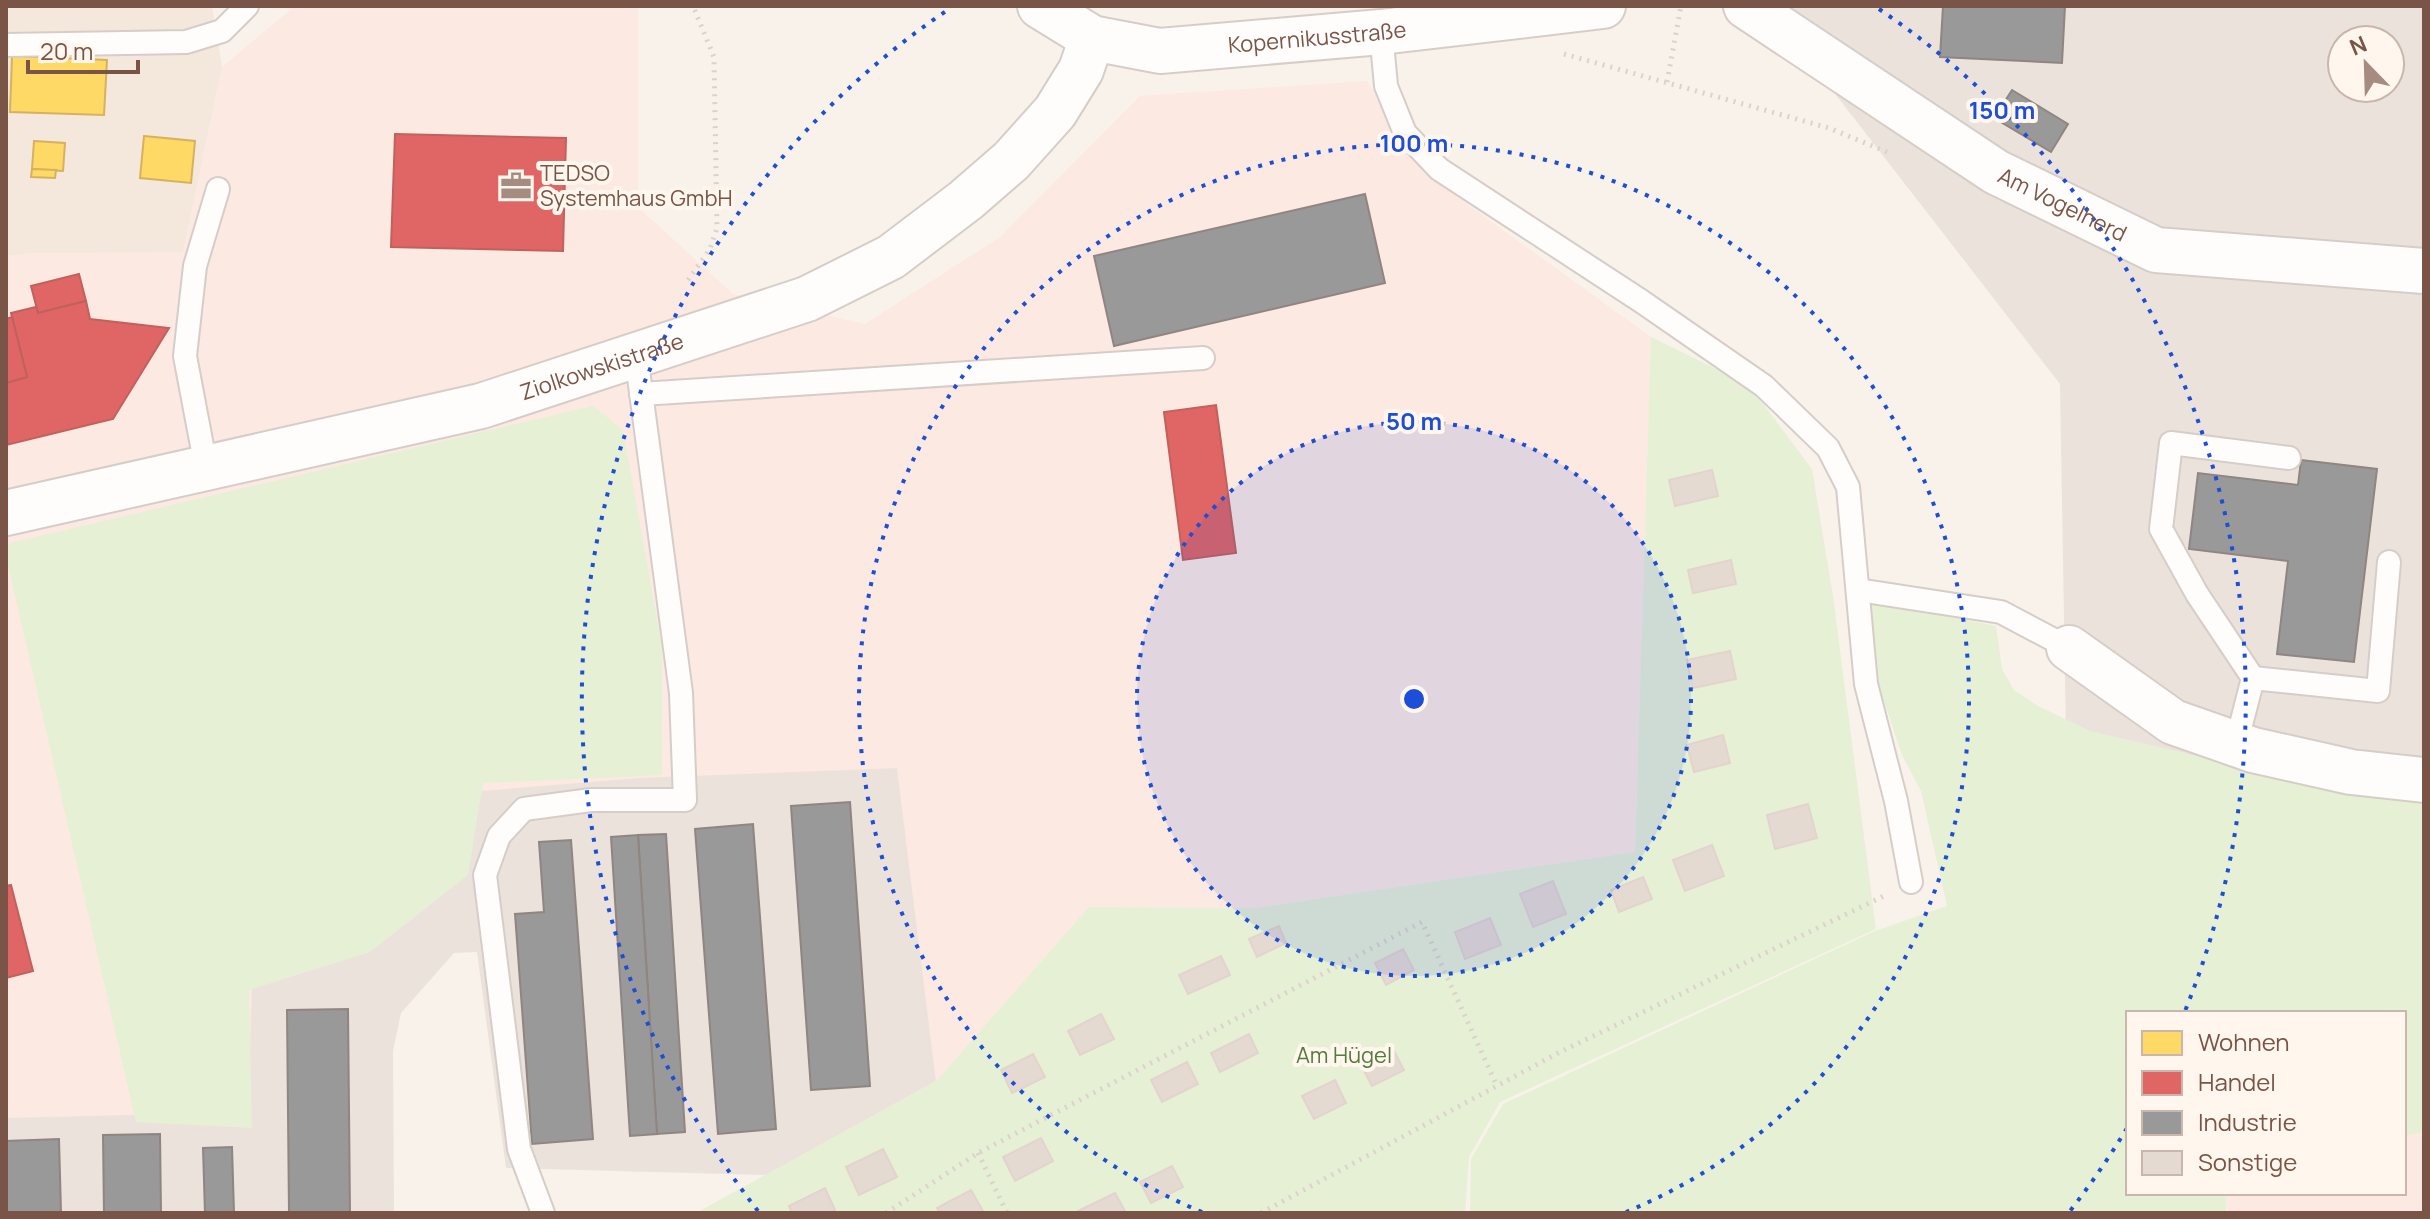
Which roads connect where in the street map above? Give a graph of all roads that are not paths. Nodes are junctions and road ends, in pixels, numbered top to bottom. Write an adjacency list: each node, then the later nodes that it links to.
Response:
1 (247, 6): 7 (lane)
2 (1040, 6): 6 (street, Kopernikusstraße)
3 (1603, 6): 5 (street, Kopernikusstraße)
4 (1746, 6): 9 (street, Am Vogelherd)
5 (1381, 32): 6 (street, Kopernikusstraße); 16 (lane)
6 (1092, 38): 11 (street, Ziolkowskistraße)
7 (6, 45)
8 (218, 189): 13 (lane)
9 (2424, 271)
10 (1203, 358): 11 (lane)
11 (638, 375): 13 (street, Ziolkowskistraße); 22 (lane)
12 (2289, 458): 18 (lane)
13 (206, 467): 14 (street, Ziolkowskistraße)
14 (6, 513)
15 (2389, 562): 18 (lane)
16 (1858, 590): 17 (lane); 21 (lane)
17 (2069, 648): 19 (street)
18 (2253, 678): 19 (lane)
19 (2236, 744): 20 (street)
20 (2424, 780)
21 (1911, 882)
22 (543, 1213)

